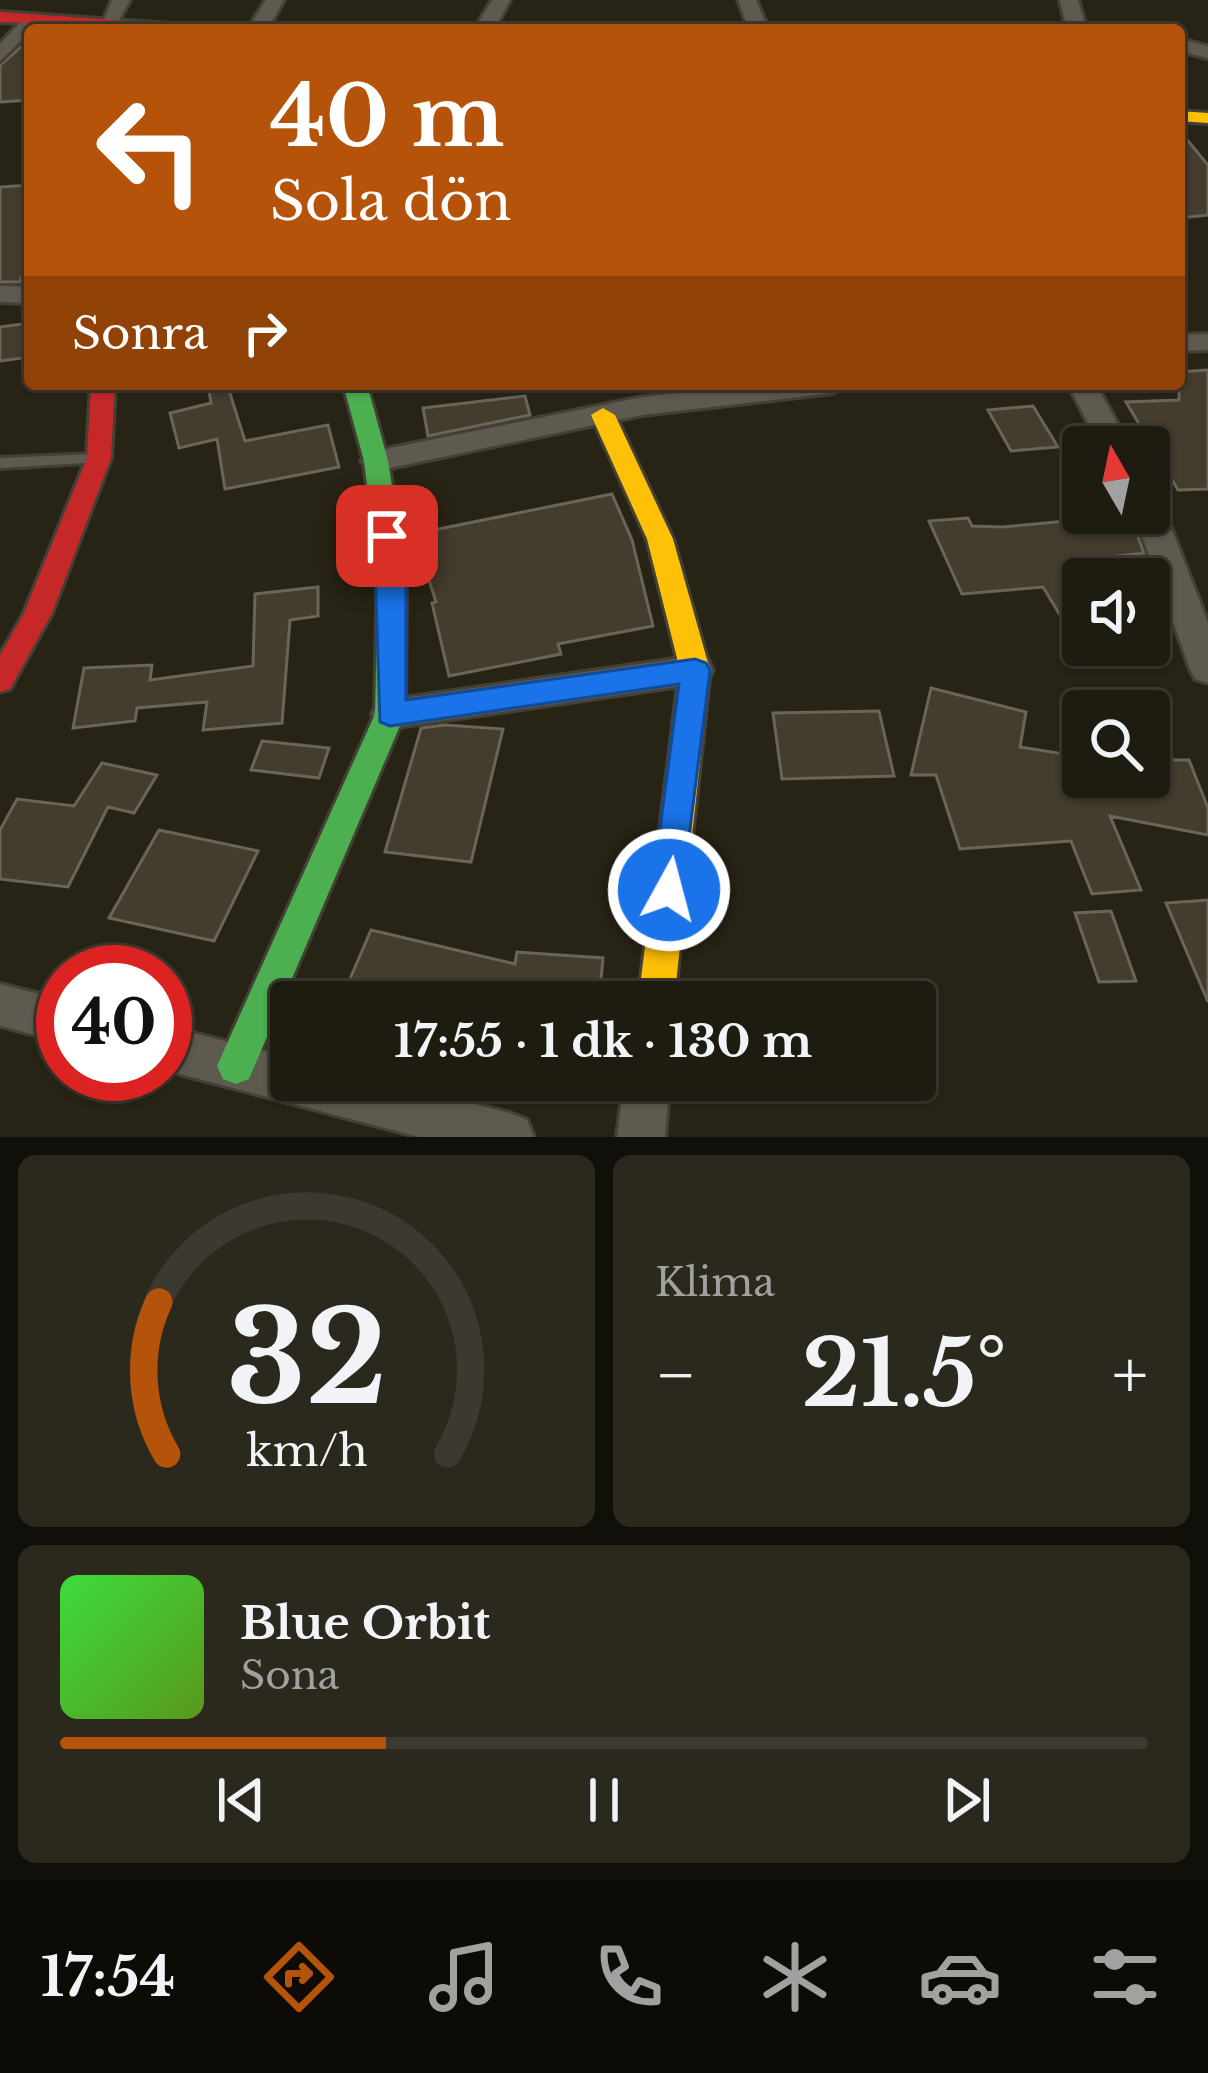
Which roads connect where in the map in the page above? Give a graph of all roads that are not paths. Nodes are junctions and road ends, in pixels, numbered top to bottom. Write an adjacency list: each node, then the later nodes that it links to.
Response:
1 (12, 0): 2 (street)
2 (109, 16): 4 (street); 6 (street)
3 (0, 17): 4 (street)
4 (33, 20): 5 (street)
5 (29, 24)
6 (152, 24)
7 (24, 30): 8 (street)
8 (0, 55)
9 (103, 390): 15 (street)
10 (357, 390): 16 (street)
11 (757, 390): 13 (street)
12 (1085, 390): 14 (street)
13 (603, 415): 16 (street); 20 (street)
14 (1104, 426)
15 (99, 458): 17 (lane); 21 (street)
16 (376, 460): 22 (street)
17 (0, 464)
18 (1157, 534): 19 (street)
19 (1208, 669)
20 (695, 670): 22 (street); 23 (street)
21 (0, 680)
22 (390, 714): 27 (street)
23 (658, 981)
24 (0, 1005): 25 (street)
25 (36, 1014)
26 (192, 1055): 27 (street)
27 (236, 1066): 29 (street)
28 (644, 1101): 30 (street)
29 (510, 1137)
30 (640, 1137)

